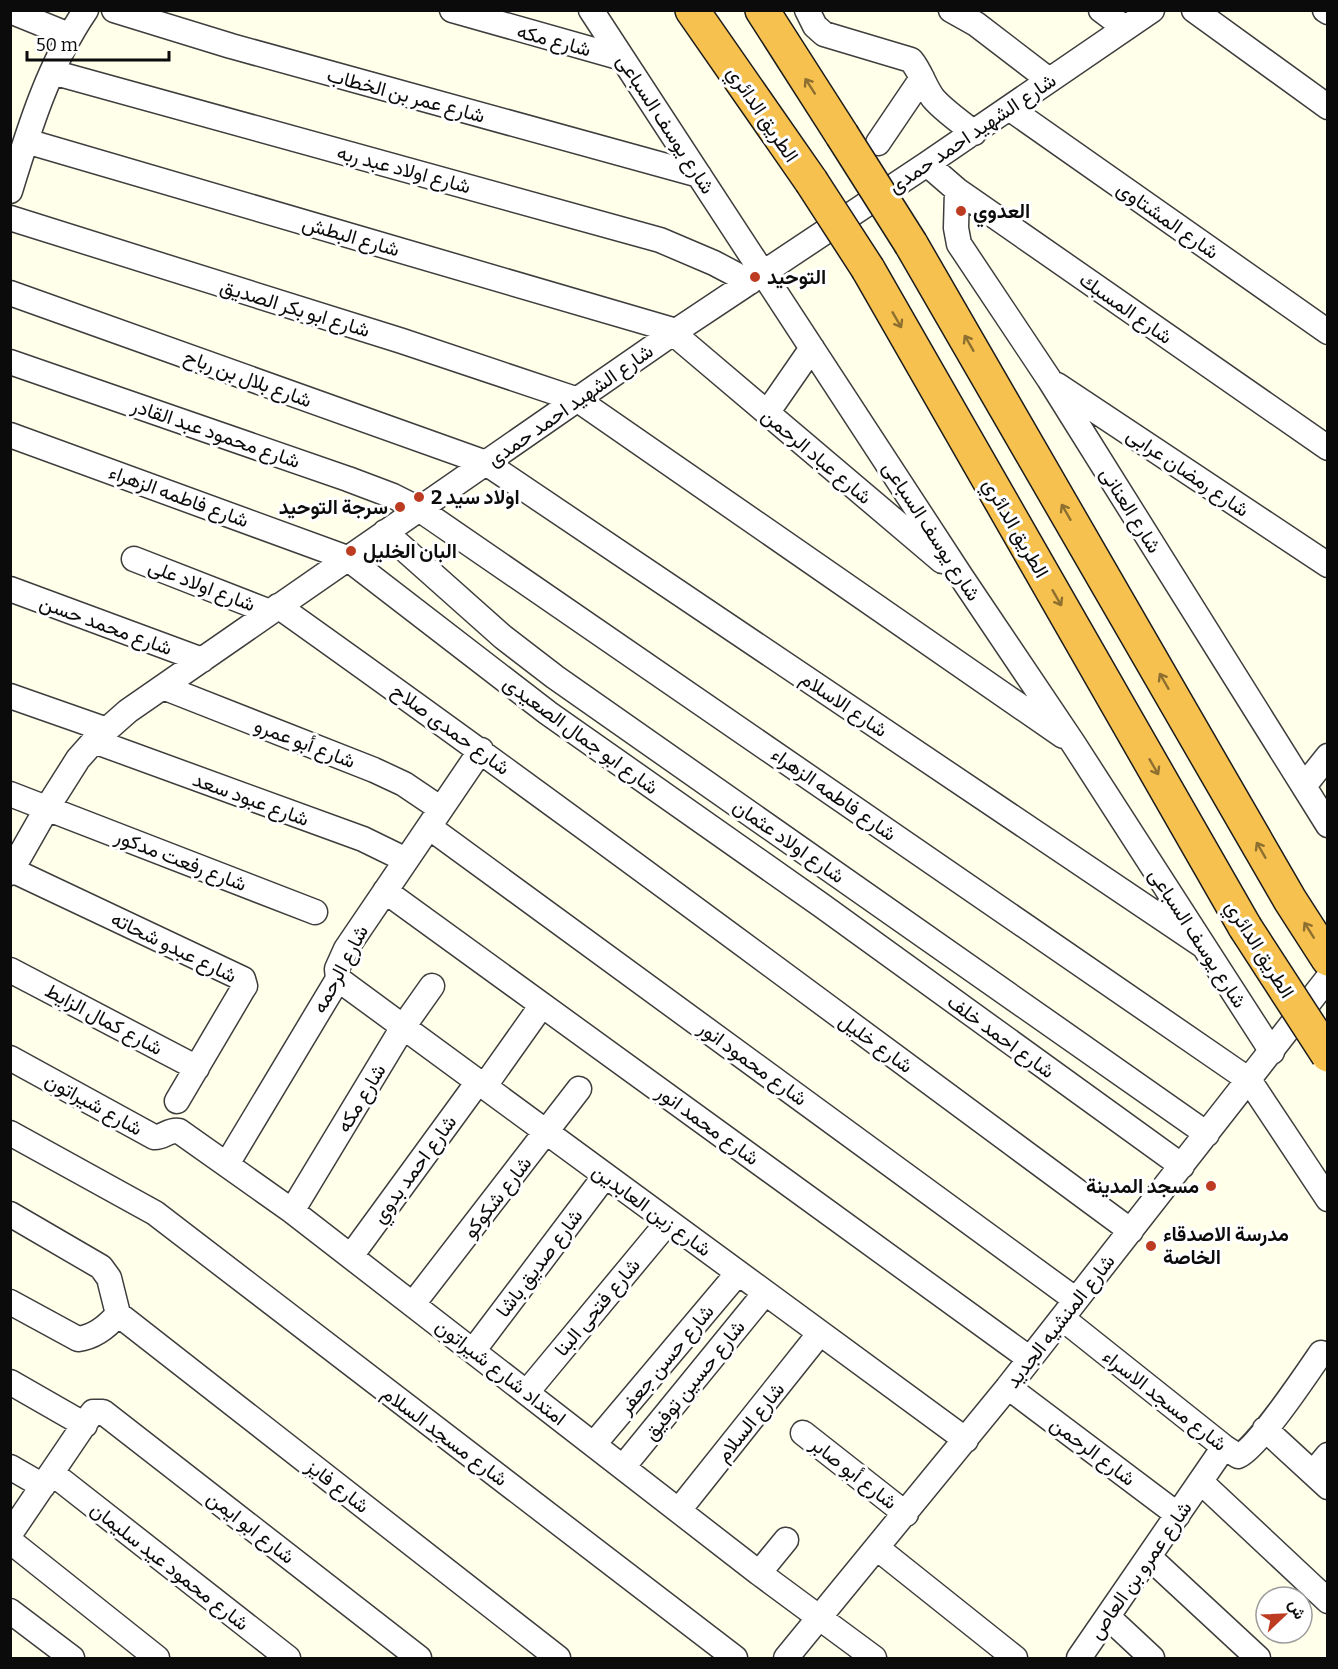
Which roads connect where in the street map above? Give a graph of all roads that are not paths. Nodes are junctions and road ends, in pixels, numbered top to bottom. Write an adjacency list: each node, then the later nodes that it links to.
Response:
1 (86, 10): 14 (street)
2 (114, 10): 25 (street, شارع عمر بن الخطاب)
3 (452, 10): 15 (street, شارع مكه)
4 (591, 10): 15 (street, شارع يوسف السباعى)
5 (692, 10): 77 (highway, الطريق الدائري, one-way to 77, bridge)
6 (762, 10): 69 (highway, one-way to 6, bridge)
7 (807, 10): 17 (street)
8 (951, 10): 18 (street)
9 (1101, 10): 13 (street)
10 (1152, 10): 13 (street, شارع الشهيد احمد حمدى)
11 (1194, 10): 19 (street)
12 (10, 11): 14 (street)
13 (1125, 28): 18 (street, شارع الشهيد احمد حمدى)
14 (69, 35): 16 (street)
15 (622, 58): 25 (street, شارع يوسف السباعى)
16 (52, 72): 21 (street); 29 (street, شارع اولاد عبد ربه)
17 (922, 78): 22 (street); 23 (street)
18 (1049, 80): 20 (street, شارع الشهيد احمد حمدى)
19 (1328, 107)
20 (1009, 108): 22 (street, شارع الشهيد احمد حمدى); 32 (street, شارع المشتاوى)
21 (22, 132): 27 (street); 31 (street, شارع البطش)
22 (974, 133): 24 (street, شارع الشهيد احمد حمدى)
23 (878, 142)
24 (927, 164): 26 (street, شارع المسبك); 29 (street, شارع الشهيد احمد حمدى)
25 (699, 175): 29 (street, شارع يوسف السباعى)
26 (957, 190): 35 (street, شارع العنانى); 39 (street, شارع المسبك)
27 (10, 191)
28 (10, 218): 36 (street, شارع ابو بكر الصديق)
29 (757, 278): 31 (street, شارع الشهيد احمد حمدى); 33 (street, شارع يوسف السباعى)
30 (10, 293): 40 (street, شارع بلال بن رباح)
31 (674, 332): 36 (street, شارع الشهيد احمد حمدى); 37 (street, شارع عباد الرحمن)
32 (1328, 332)
33 (812, 348): 37 (street); 46 (street, شارع يوسف السباعى)
34 (10, 362): 41 (street, شارع محمود عبد القادر)
35 (1049, 379): 45 (street, شارع رمضان عرابى); 56 (street, شارع العنانى)
36 (578, 400): 40 (street, شارع الشهيد احمد حمدى); 53 (street)
37 (767, 413): 46 (street, شارع عباد الرحمن)
38 (10, 435): 43 (street, شارع فاطمه الزهراء)
39 (1328, 448)
40 (486, 463): 41 (street, شارع الشهيد احمد حمدى); 68 (street, شارع الاسلام)
41 (419, 509): 42 (street, شارع الشهيد احمد حمدى); 80 (street, شارع فاطمه الزهراء)
42 (385, 532): 43 (street, شارع الشهيد احمد حمدى); 87 (street, شارع اولاد عثمان)
43 (347, 558): 48 (street, شارع الشهيد احمد حمدى); 66 (street, شارع ابو جمال الصعيدى)
44 (134, 559): 48 (street, شارع اولاد على)
45 (1328, 565)
46 (962, 578): 53 (street, شارع يوسف السباعى)
47 (10, 589): 49 (street, شارع محمد حسن)
48 (274, 609): 49 (street, شارع الشهيد احمد حمدى); 54 (street, شارع حمدى صلاح)
49 (202, 660): 50 (street, شارع الشهيد احمد حمدى)
50 (163, 687): 52 (street, شارع الشهيد احمد حمدى); 59 (street, شارع أبو عمرو)
51 (10, 696): 52 (street, شارع عبود سعد)
52 (100, 736): 58 (street, شارع الشهيد احمد حمدى); 63 (street, شارع عبود سعد)
53 (1073, 743): 68 (street, شارع يوسف السباعى)
54 (482, 750): 59 (street, شارع الرحمه); 62 (street, شارع حمدى صلاح)
55 (1328, 756): 56 (street)
56 (1304, 786): 60 (street, شارع العنانى)
57 (10, 794): 58 (street, شارع رفعت مدكور)
58 (47, 808): 61 (street, شارع الشهيد احمد حمدى); 67 (street, شارع رفعت مدكور)
59 (435, 818): 63 (street, شارع الرحمه); 101 (street, شارع محمود انور)
60 (1328, 825)
61 (19, 840): 64 (street, شارع الشهيد احمد حمدى)
62 (621, 856): 95 (street, شارع خليل)
63 (406, 860): 65 (street, شارع الرحمه)
64 (11, 872): 79 (street, شارع عبدو شحاته)
65 (385, 891): 72 (street, شارع الرحمه); 74 (street, شارع محمد انور)
66 (820, 905): 89 (street, شارع احمد خلف)
67 (315, 912)
68 (1202, 945): 76 (street, شارع يوسف السباعى)
69 (1328, 959)
70 (10, 970): 79 (street, شارع كمال الزايط)
71 (1328, 978): 76 (street, شارع المنشيه الجديد)
72 (338, 979): 75 (street, شارع زين العابدين); 88 (street, شارع الرحمه)
73 (432, 986): 75 (street, شارع مكه)
74 (542, 1005): 81 (street, شارع احمد بدوي); 106 (street, شارع محمد انور)
75 (403, 1027): 81 (street, شارع زين العابدين); 92 (street, شارع مكه)
76 (1272, 1052): 80 (street, شارع المنشيه الجديد)
77 (1328, 1054)
78 (10, 1058): 84 (street, شارع شيراتون)
79 (197, 1068): 83 (street, شارع عبدو شحاته)
80 (1249, 1080): 87 (street, شارع المنشيه الجديد); 91 (street)
81 (481, 1085): 85 (street, شارع زين العابدين); 96 (street, شارع احمد بدوي)
82 (579, 1089): 85 (street, شارع شكوكو)
83 (177, 1101)
84 (178, 1131): 88 (street, امتداد شارع شيراتون)
85 (547, 1132): 90 (street, شارع زين العابدين); 100 (street, شارع شكوكو)
86 (10, 1133): 139 (street, شارع مسجد السلام)
87 (1207, 1134): 89 (street, شارع المنشيه الجديد)
88 (227, 1164): 92 (street, امتداد شارع شيراتون)
89 (1182, 1166): 95 (street, شارع المنشيه الجديد)
90 (605, 1176): 94 (street, شارع زين العابدين); 104 (street, شارع صديق باشا)
91 (1328, 1199)
92 (292, 1211): 96 (street, امتداد شارع شيراتون)
93 (10, 1214): 102 (street)
94 (668, 1222): 97 (street, شارع زين العابدين); 109 (street, شارع فتحى البنا)
95 (1131, 1231): 101 (street, شارع المنشيه الجديد)
96 (351, 1256): 100 (street, امتداد شارع شيراتون)
97 (738, 1273): 98 (street, شارع زين العابدين); 114 (street, شارع حسن جعفر)
98 (765, 1293): 103 (street, شارع زين العابدين); 117 (street, شارع حسين توفيق)
99 (10, 1302): 102 (street)
100 (413, 1304): 104 (street, امتداد شارع شيراتون)
101 (1069, 1309): 106 (street, شارع المنشيه الجديد); 115 (street, شارع مسجد الاسراء)
102 (118, 1314): 138 (street, شارع فايز)
103 (820, 1334): 113 (street, شارع زين العابدين); 121 (street, شارع السلام)
104 (473, 1350): 109 (street, امتداد شارع شيراتون)
105 (1321, 1353): 111 (street)
106 (1030, 1359): 108 (street, شارع المنشيه الجديد)
107 (10, 1382): 110 (street)
108 (1008, 1387): 113 (street, شارع المنشيه الجديد); 123 (street, شارع الرحمن)
109 (527, 1392): 114 (street, امتداد شارع شيراتون)
110 (85, 1425): 119 (street); 137 (street, شارع ابو ايمن)
111 (1265, 1429): 115 (street, شارع مسجد الاسراء); 118 (street)
112 (803, 1433): 122 (street, شارع أبو صابر)
113 (966, 1440): 122 (street, شارع المنشيه الجديد)
114 (594, 1444): 117 (street, امتداد شارع شيراتون)
115 (1224, 1447): 120 (street, شارع عمرو بن العاص)
116 (10, 1467): 119 (street, شارع محمود عيد سليمان)
117 (623, 1467): 121 (street, امتداد شارع شيراتون)
118 (1323, 1471)
119 (47, 1480): 124 (street); 136 (street, شارع محمود عيد سليمان)
120 (1201, 1482): 123 (street, شارع عمرو بن العاص); 130 (street, شارع عمرو بن العاص)
121 (679, 1510): 129 (street, امتداد شارع شيراتون)
122 (906, 1514): 127 (street, شارع المنشيه الجديد)
123 (1178, 1515): 128 (street, شارع عمرو بن العاص)
124 (10, 1534)
125 (786, 1540): 129 (street)
126 (10, 1541): 135 (street)
127 (877, 1548): 133 (street, شارع المنشيه الجديد); 142 (street)
128 (1149, 1557): 132 (street, شارع عمرو بن العاص); 145 (street)
129 (759, 1573): 133 (street, امتداد شارع شيراتون)
130 (1328, 1601)
131 (10, 1611): 134 (street)
132 (1108, 1617): 143 (street, شارع عمرو بن العاص); 144 (street)
133 (819, 1619): 140 (street, شارع المنشيه الجديد); 141 (street, امتداد شارع شيراتون)
134 (72, 1659)
135 (157, 1659)
136 (288, 1659)
137 (419, 1659)
138 (558, 1659)
139 (735, 1659)
140 (786, 1659)
141 (874, 1659)
142 (1016, 1659)
143 (1079, 1659)
144 (1152, 1659)
145 (1258, 1659)

